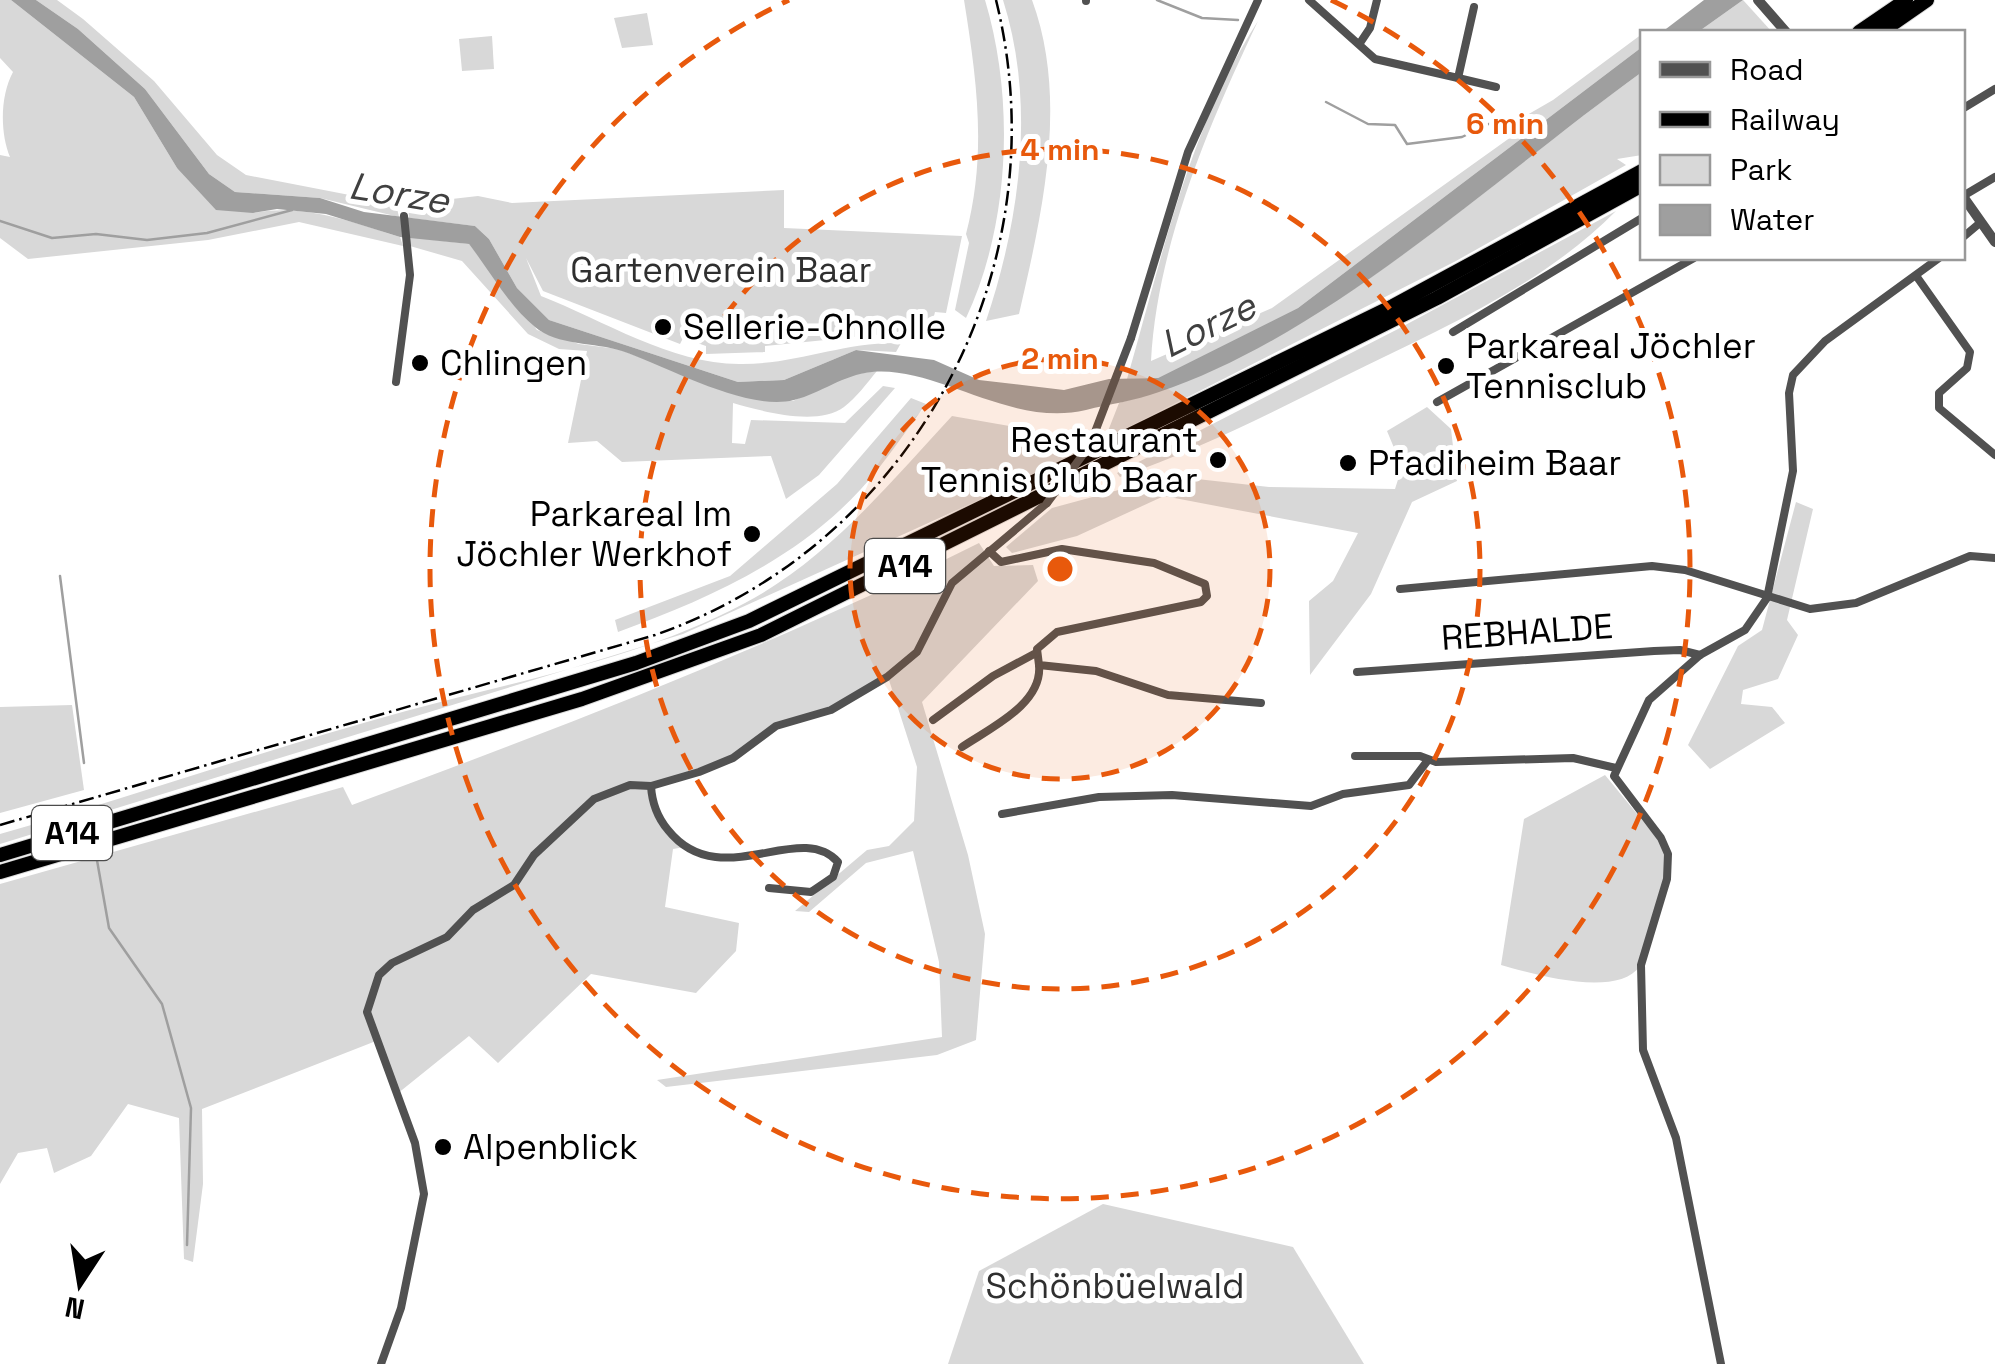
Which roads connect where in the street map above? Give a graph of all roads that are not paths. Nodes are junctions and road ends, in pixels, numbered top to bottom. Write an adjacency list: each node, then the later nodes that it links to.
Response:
1 (1258, 0): 33 (street, bridge)
2 (1309, 0): 11 (street)
3 (1377, 0): 11 (street)
4 (1758, 0): 8 (street)
5 (1906, 0): 9 (highway)
6 (1927, 0): 10 (highway)
7 (1474, 7): 12 (street)
8 (1784, 30)
9 (1862, 30)
10 (1884, 30)
11 (1360, 43): 12 (street)
12 (1458, 78): 13 (street)
13 (1496, 87)
14 (1995, 89): 15 (street)
15 (1965, 107)
16 (1640, 172): 49 (highway, A14)
17 (1995, 177): 19 (street)
18 (1640, 186): 50 (highway, A14)
19 (1965, 195)
20 (1965, 199): 23 (street)
21 (404, 216): 30 (street)
22 (1640, 219): 29 (street)
23 (1981, 222): 24 (street); 25 (street)
24 (1965, 235)
25 (1995, 242)
26 (1690, 260): 31 (street)
27 (1937, 260): 28 (street)
28 (1917, 276): 32 (street); 36 (street)
29 (1453, 332)
30 (396, 382)
31 (1437, 402)
32 (1995, 456)
33 (989, 551): 37 (street); 47 (street)
34 (1995, 558): 36 (street)
35 (1400, 589): 36 (street)
36 (1767, 598): 38 (street)
37 (1036, 653): 39 (street); 42 (street)
38 (1700, 656): 40 (street, REBHALDE); 46 (street)
39 (1038, 665): 41 (street); 43 (street)
40 (1357, 672)
41 (1261, 703)
42 (933, 720)
43 (962, 748)
44 (1355, 756): 45 (street)
45 (1428, 760): 46 (street); 48 (street)
46 (1616, 768): 53 (street)
47 (651, 786): 51 (street); 52 (street)
48 (1002, 814)
49 (0, 855)
50 (0, 872)
51 (770, 888)
52 (382, 1364)
53 (1721, 1364)

